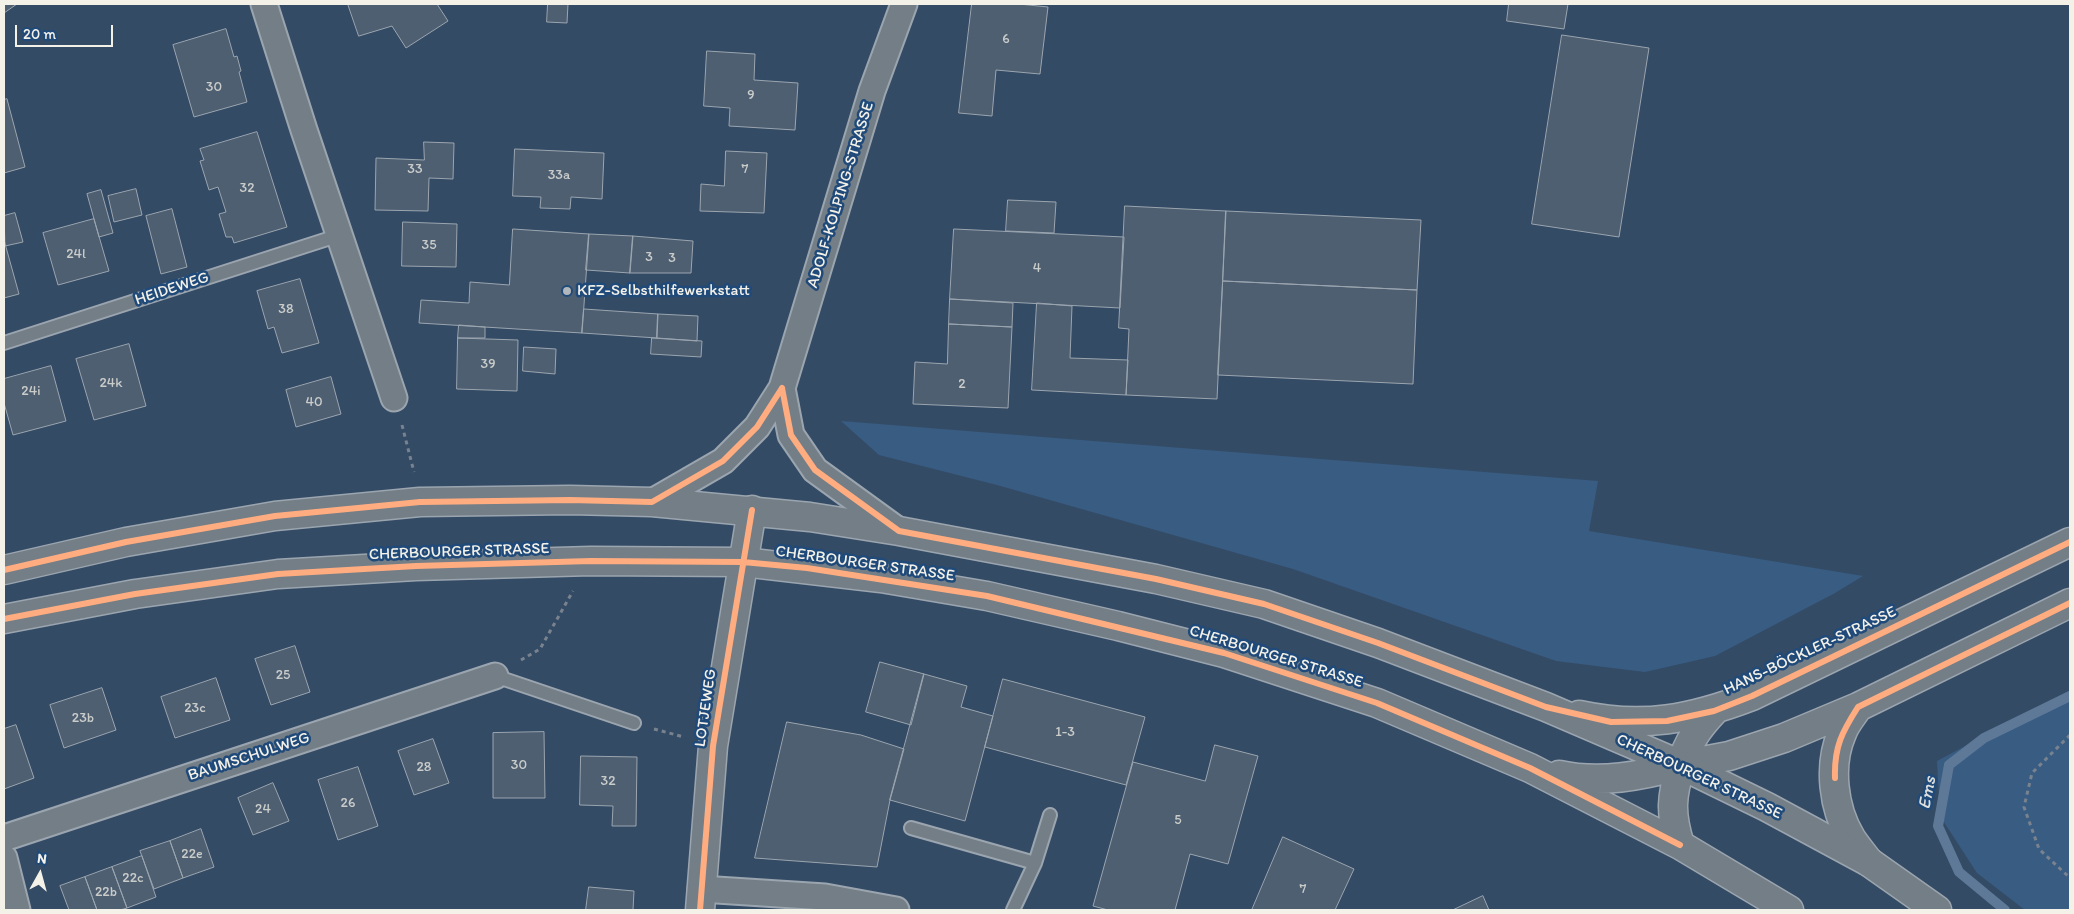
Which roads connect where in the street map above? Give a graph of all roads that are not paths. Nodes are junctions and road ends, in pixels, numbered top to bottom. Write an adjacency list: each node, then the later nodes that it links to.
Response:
1 (264, 4): 3 (street)
2 (904, 4): 5 (street, ADOLF-KOLPING-STRASSE)
3 (340, 235): 4 (lane, HEIDEWEG); 6 (street)
4 (4, 344)
5 (782, 388): 7 (street, ADOLF-KOLPING-STRASSE); 9 (street, ADOLF-KOLPING-STRASSE)
6 (394, 398)
7 (652, 502): 8 (main road, CHERBOURGER STRASSE); 12 (main road, CHERBOURGER STRASSE)
8 (752, 510): 9 (main road, CHERBOURGER STRASSE); 11 (main road, LOTJEWEG)
9 (899, 531): 16 (main road, CHERBOURGER STRASSE)
10 (2070, 542): 18 (main road, HANS-BÖCKLER-STRASSE)
11 (743, 562): 14 (main road, CHERBOURGER STRASSE); 21 (main road, CHERBOURGER STRASSE); 29 (main road, LOTJEWEG)
12 (4, 570)
13 (2070, 603): 17 (main road)
14 (4, 619)
15 (494, 676): 19 (lane); 24 (street, BAUMSCHULWEG)
16 (1546, 707): 18 (main road, HANS-BÖCKLER-STRASSE); 20 (main road, CHERBOURGER STRASSE)
17 (1858, 707): 20 (main road); 27 (main road)
18 (1714, 711): 20 (main road, HANS-BÖCKLER-STRASSE)
19 (634, 723)
20 (1681, 765): 21 (main road); 25 (main road, HANS-BÖCKLER-STRASSE); 27 (main road, CHERBOURGER STRASSE)
21 (1530, 768): 25 (main road, CHERBOURGER STRASSE)
22 (1050, 815): 28 (lane)
23 (911, 828): 28 (lane)
24 (4, 838)
25 (1680, 845): 33 (main road, CHERBOURGER STRASSE)
26 (4, 858): 30 (street)
27 (1870, 862): 34 (main road, CHERBOURGER STRASSE)
28 (1035, 863): 32 (lane)
29 (700, 899): 31 (street)
30 (18, 910)
31 (896, 910)
32 (1012, 910)
33 (1789, 910)
34 (1937, 910)

